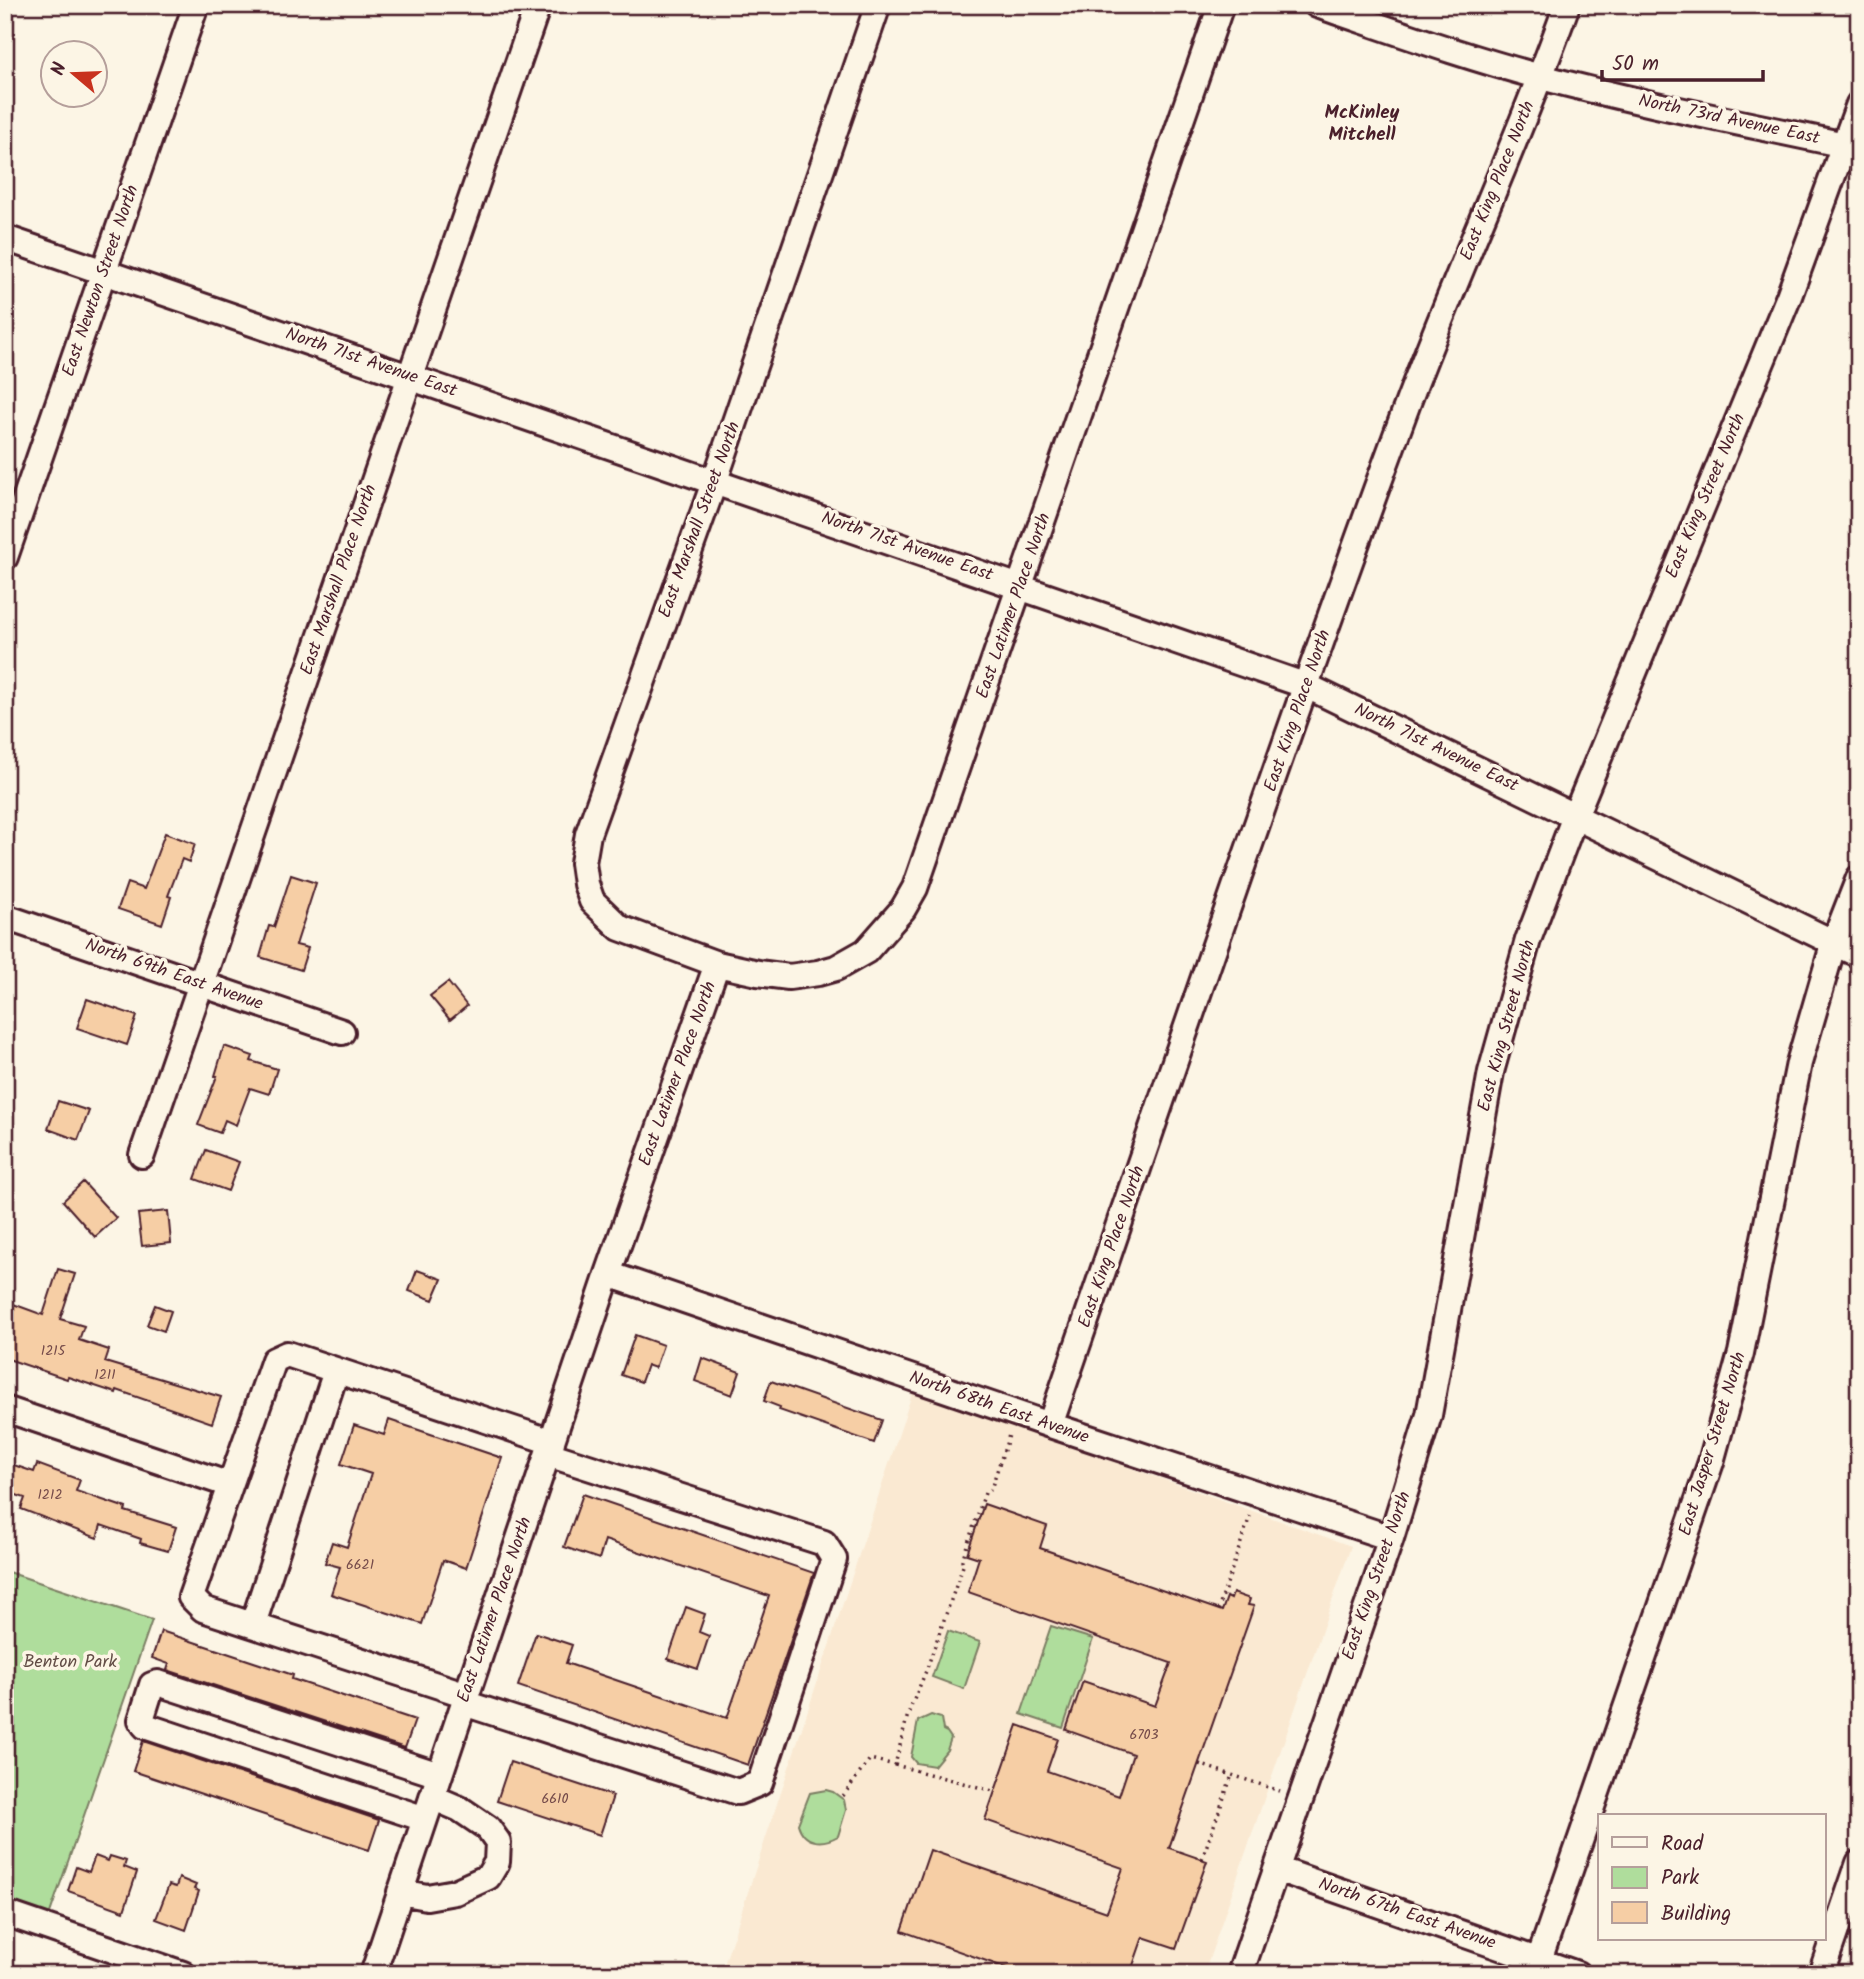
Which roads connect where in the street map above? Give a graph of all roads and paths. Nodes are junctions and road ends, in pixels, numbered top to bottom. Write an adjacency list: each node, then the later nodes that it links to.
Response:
1 (196, 5): 11 (street, East Newton Street North)
2 (538, 5): 12 (street, East Marshall Place North)
3 (878, 5): 13 (street, East Marshall Street North)
4 (1221, 5): 15 (street, East Latimer Place North)
5 (1317, 5): 7 (street, North 73rd Avenue East)
6 (1567, 5): 7 (street, East King Place North)
7 (1541, 77): 9 (street, North 73rd Avenue East); 16 (street, East King Place North)
8 (1859, 104): 9 (street, East King Street North)
9 (1852, 146): 17 (street, East King Street North)
10 (5, 238): 11 (street, North 71st Avenue East)
11 (103, 273): 12 (street, North 71st Avenue East); 14 (street, East Newton Street North)
12 (409, 376): 13 (street, North 71st Avenue East); 23 (street, East Marshall Place North)
13 (715, 480): 15 (street, North 71st Avenue East); 22 (street, East Marshall Street North)
14 (5, 557)
15 (1021, 587): 16 (street, North 71st Avenue East); 22 (street, East Latimer Place North)
16 (1307, 686): 17 (street, North 71st Avenue East); 30 (street, East King Place North)
17 (1574, 816): 20 (street, North 71st Avenue East); 34 (street, East King Street North)
18 (1859, 877): 20 (street, East Jasper Street North)
19 (5, 917): 23 (street, North 69th East Avenue)
20 (1834, 942): 21 (street, North 71st Avenue East); 50 (street, East Jasper Street North)
21 (1859, 955)
22 (717, 964): 26 (street, East Latimer Place North)
23 (200, 984): 24 (street, North 69th East Avenue); 25 (street, East Marshall Place North)
24 (342, 1032)
25 (142, 1155)
26 (608, 1274): 29 (street, North 68th East Avenue); 31 (street, East Latimer Place North)
27 (336, 1371): 31 (street); 32 (street); 36 (street)
28 (5, 1409): 32 (street)
29 (1016, 1413): 30 (street, North 68th East Avenue); 39 (path)
30 (1050, 1425): 33 (street, North 68th East Avenue)
31 (550, 1448): 37 (street, East Latimer Place North); 37 (street)
32 (230, 1485): 36 (street)
33 (1258, 1494): 34 (street, North 68th East Avenue); 35 (path)
34 (1391, 1538): 44 (street, East King Street North)
35 (1218, 1610)
36 (253, 1624): 37 (street)
37 (465, 1699): 43 (street, East Latimer Place North)
38 (1199, 1764): 40 (path)
39 (895, 1765): 41 (path); 42 (path)
40 (1232, 1775): 44 (path); 45 (path)
41 (993, 1791)
42 (843, 1796)
43 (432, 1797): 43 (street); 48 (street, East Latimer Place North); 48 (street)
44 (1300, 1798): 47 (street, East King Street North)
45 (1202, 1859)
46 (1859, 1863): 55 (street)
47 (1277, 1869): 50 (street, North 67th East Avenue); 53 (street, East King Street North)
48 (400, 1892): 52 (street, East Latimer Place North)
49 (5, 1913): 51 (street)
50 (1539, 1960): 54 (street, North 67th East Avenue)
51 (183, 1974)
52 (373, 1974)
53 (1240, 1974)
54 (1577, 1974)
55 (1821, 1974)

